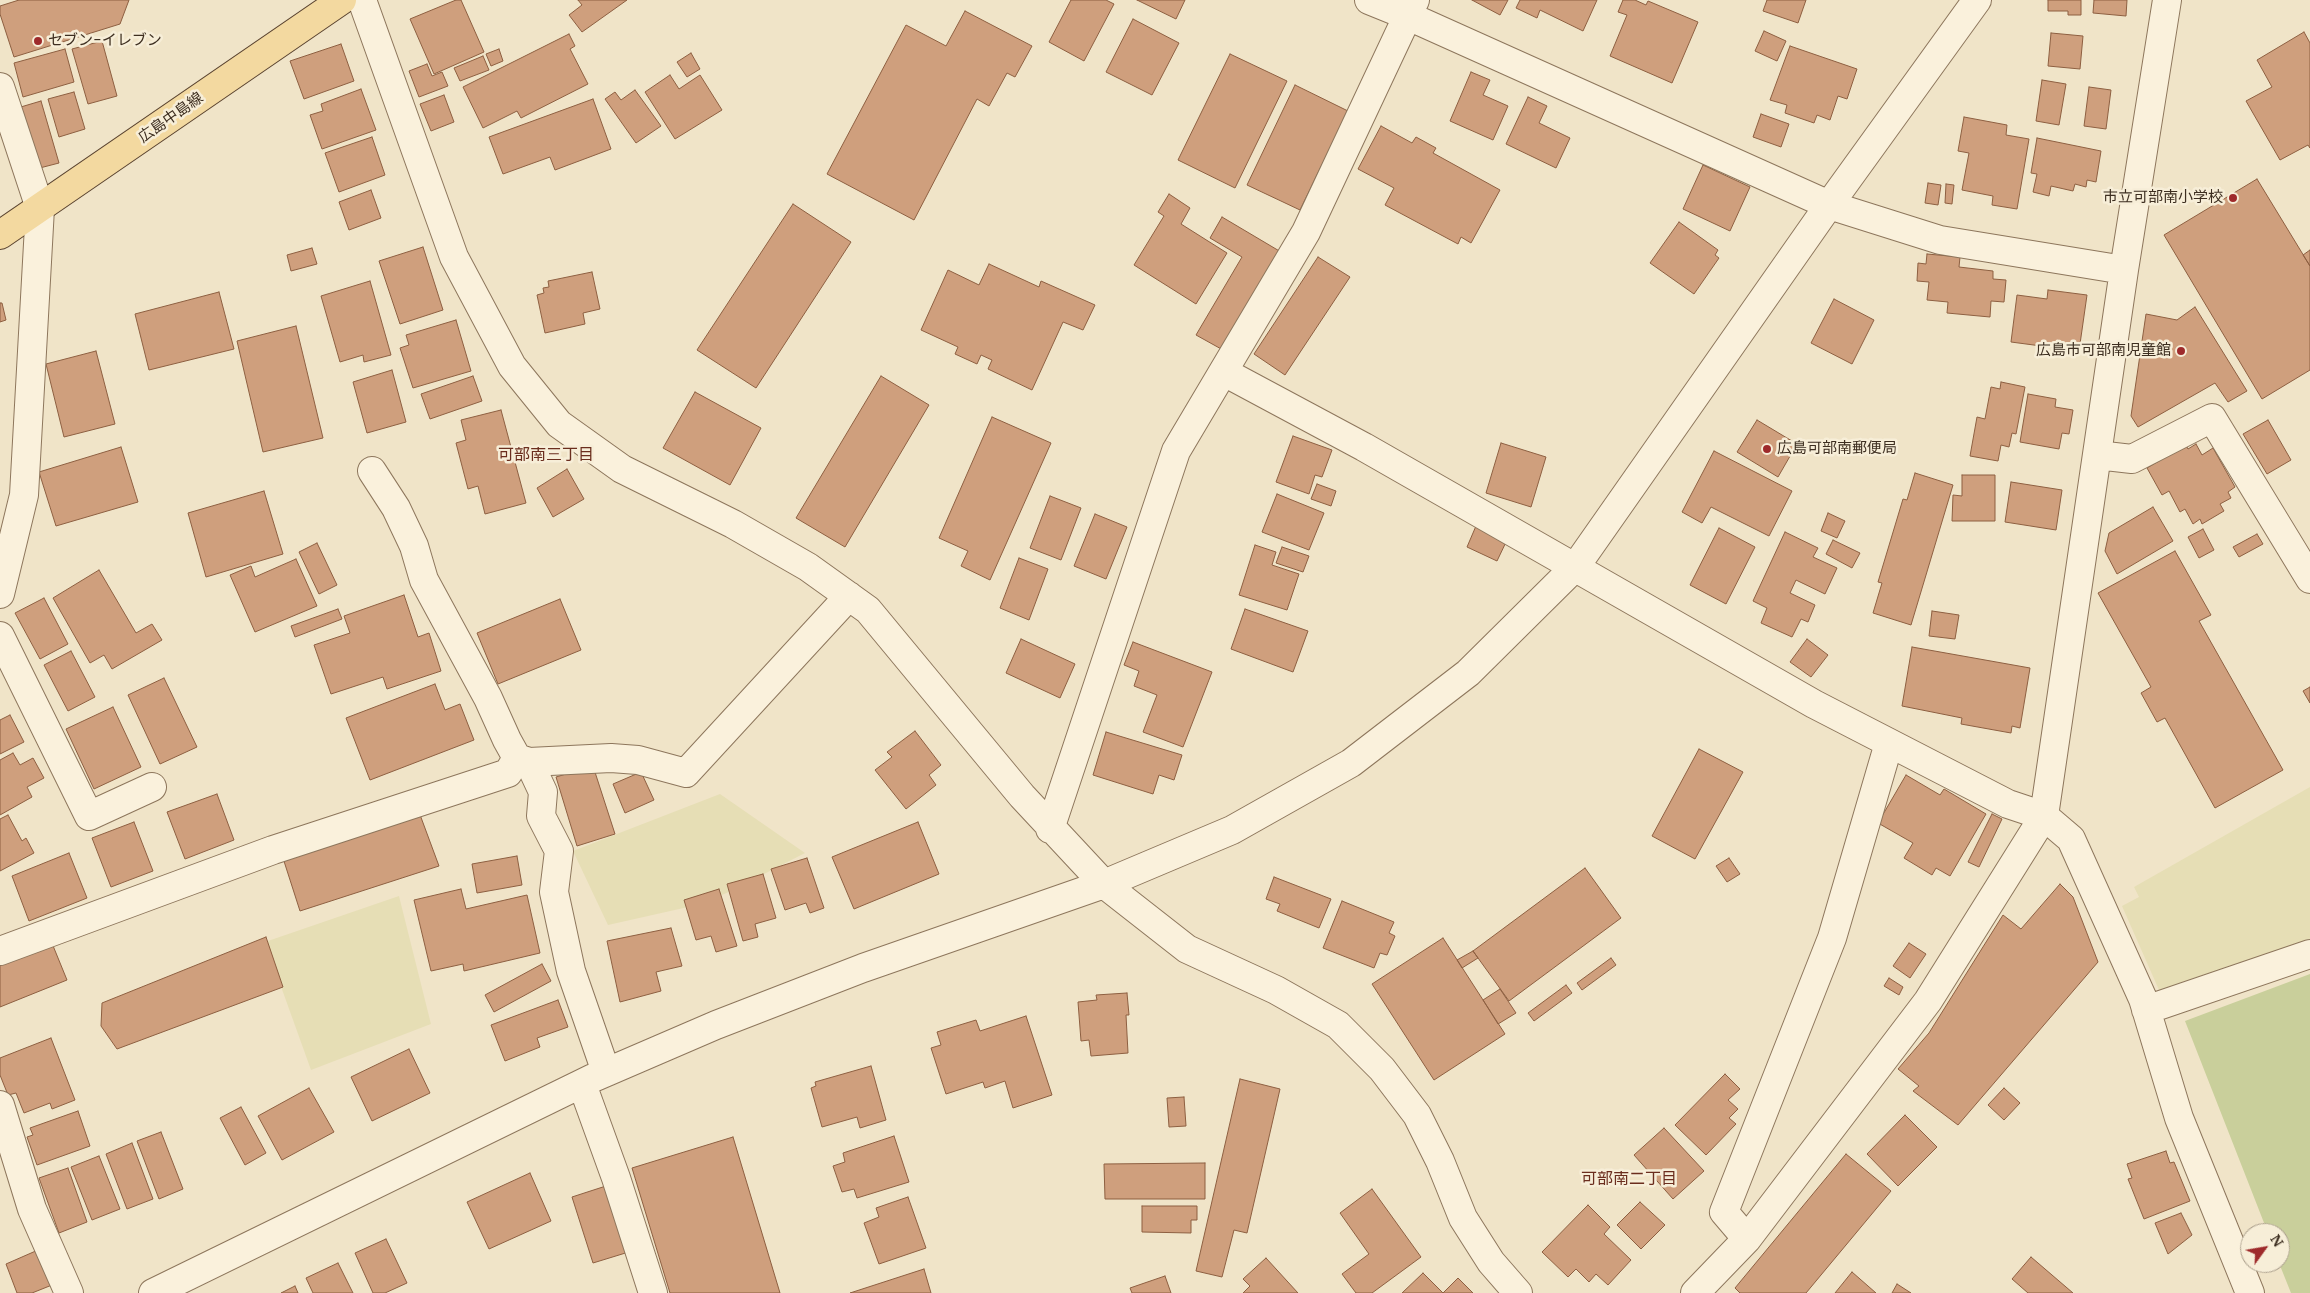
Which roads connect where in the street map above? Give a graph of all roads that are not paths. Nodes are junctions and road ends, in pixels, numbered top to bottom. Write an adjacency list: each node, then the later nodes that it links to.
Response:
1 (342, 0): 9 (main road, 広島中島線)
2 (362, 0): 18 (street)
3 (1369, 0): 6 (street)
4 (1977, 0): 8 (street)
5 (2167, 0): 11 (street)
6 (1410, 7): 8 (street); 12 (street)
7 (0, 87): 9 (street)
8 (1829, 205): 11 (street); 15 (street)
9 (40, 208): 10 (main road, 広島中島線); 17 (street)
10 (0, 235)
11 (2124, 270): 13 (street)
12 (1224, 372): 15 (street); 24 (street)
13 (2097, 455): 16 (street); 23 (street)
14 (372, 471): 21 (street)
15 (1576, 566): 20 (street); 25 (street)
16 (2310, 579)
17 (0, 594)
18 (849, 596): 21 (street); 24 (street)
19 (0, 636): 22 (street)
20 (1889, 743): 23 (street); 32 (street)
21 (523, 760): 26 (street); 29 (street)
22 (152, 787)
23 (2044, 816): 28 (street); 32 (street)
24 (1050, 830): 25 (street)
25 (1104, 884): 29 (street); 36 (street)
26 (0, 951)
27 (2310, 954): 28 (street)
28 (2146, 1010): 38 (street)
29 (606, 1072): 30 (street)
30 (582, 1084): 34 (street); 35 (street)
31 (0, 1105): 33 (street)
32 (1747, 1240): 37 (street)
33 (69, 1293)
34 (153, 1293)
35 (653, 1293)
36 (1518, 1293)
37 (1696, 1293)
38 (2250, 1293)

